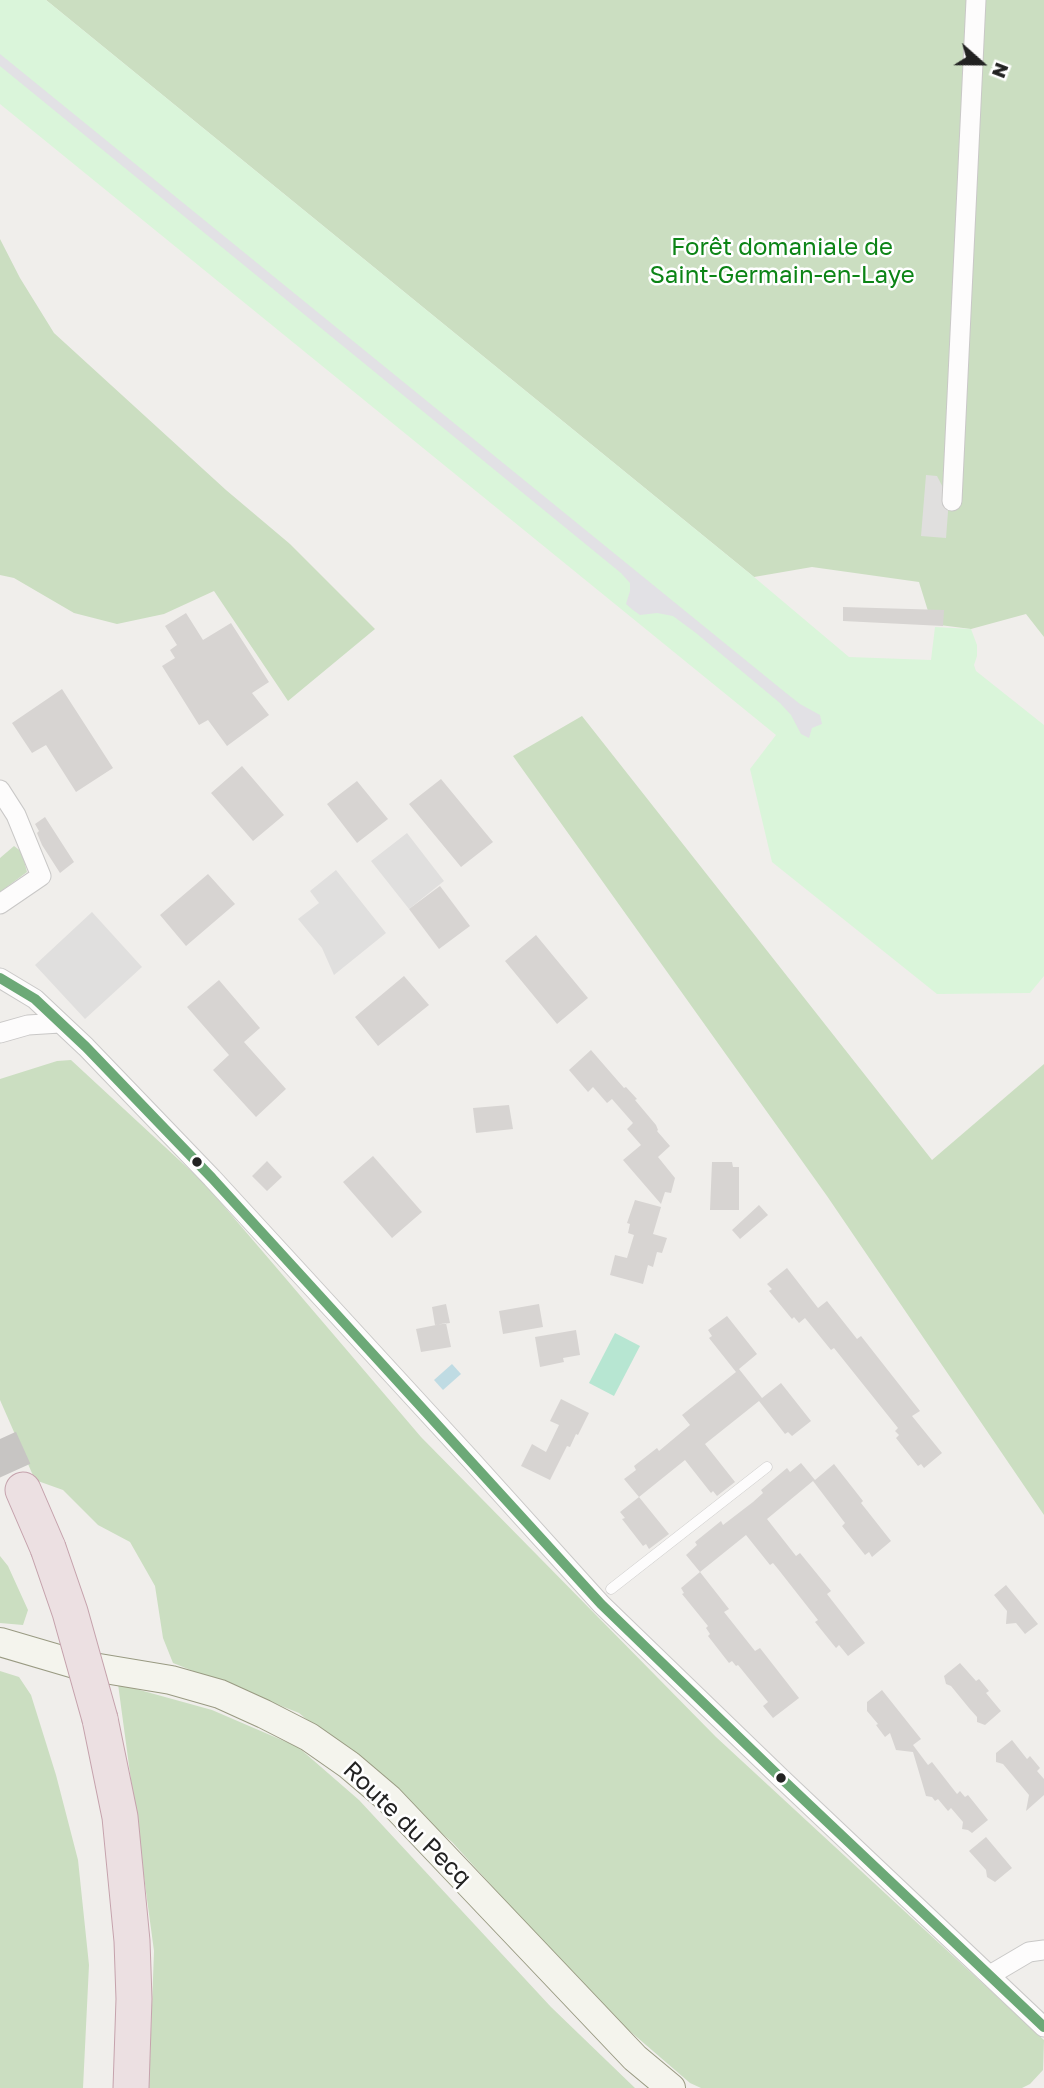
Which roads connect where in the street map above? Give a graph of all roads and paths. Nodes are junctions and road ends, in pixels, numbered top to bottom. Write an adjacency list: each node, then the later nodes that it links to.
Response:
1 (976, 0): 2 (street)
2 (952, 500)
3 (0, 790): 4 (street)
4 (0, 904)
5 (0, 978): 6 (street)
6 (60, 1023): 7 (street); 14 (street)
7 (0, 1033)
8 (767, 1467): 11 (lane)
9 (13, 1495): 10 (highway)
10 (37, 1553): 16 (highway); 17 (highway, bridge)
11 (611, 1589)
12 (0, 1642): 18 (main road, Route du Pecq)
13 (1044, 1950): 14 (street)
14 (990, 1975): 15 (street)
15 (1044, 2027)
16 (108, 2088)
17 (131, 2088)
18 (671, 2088)

